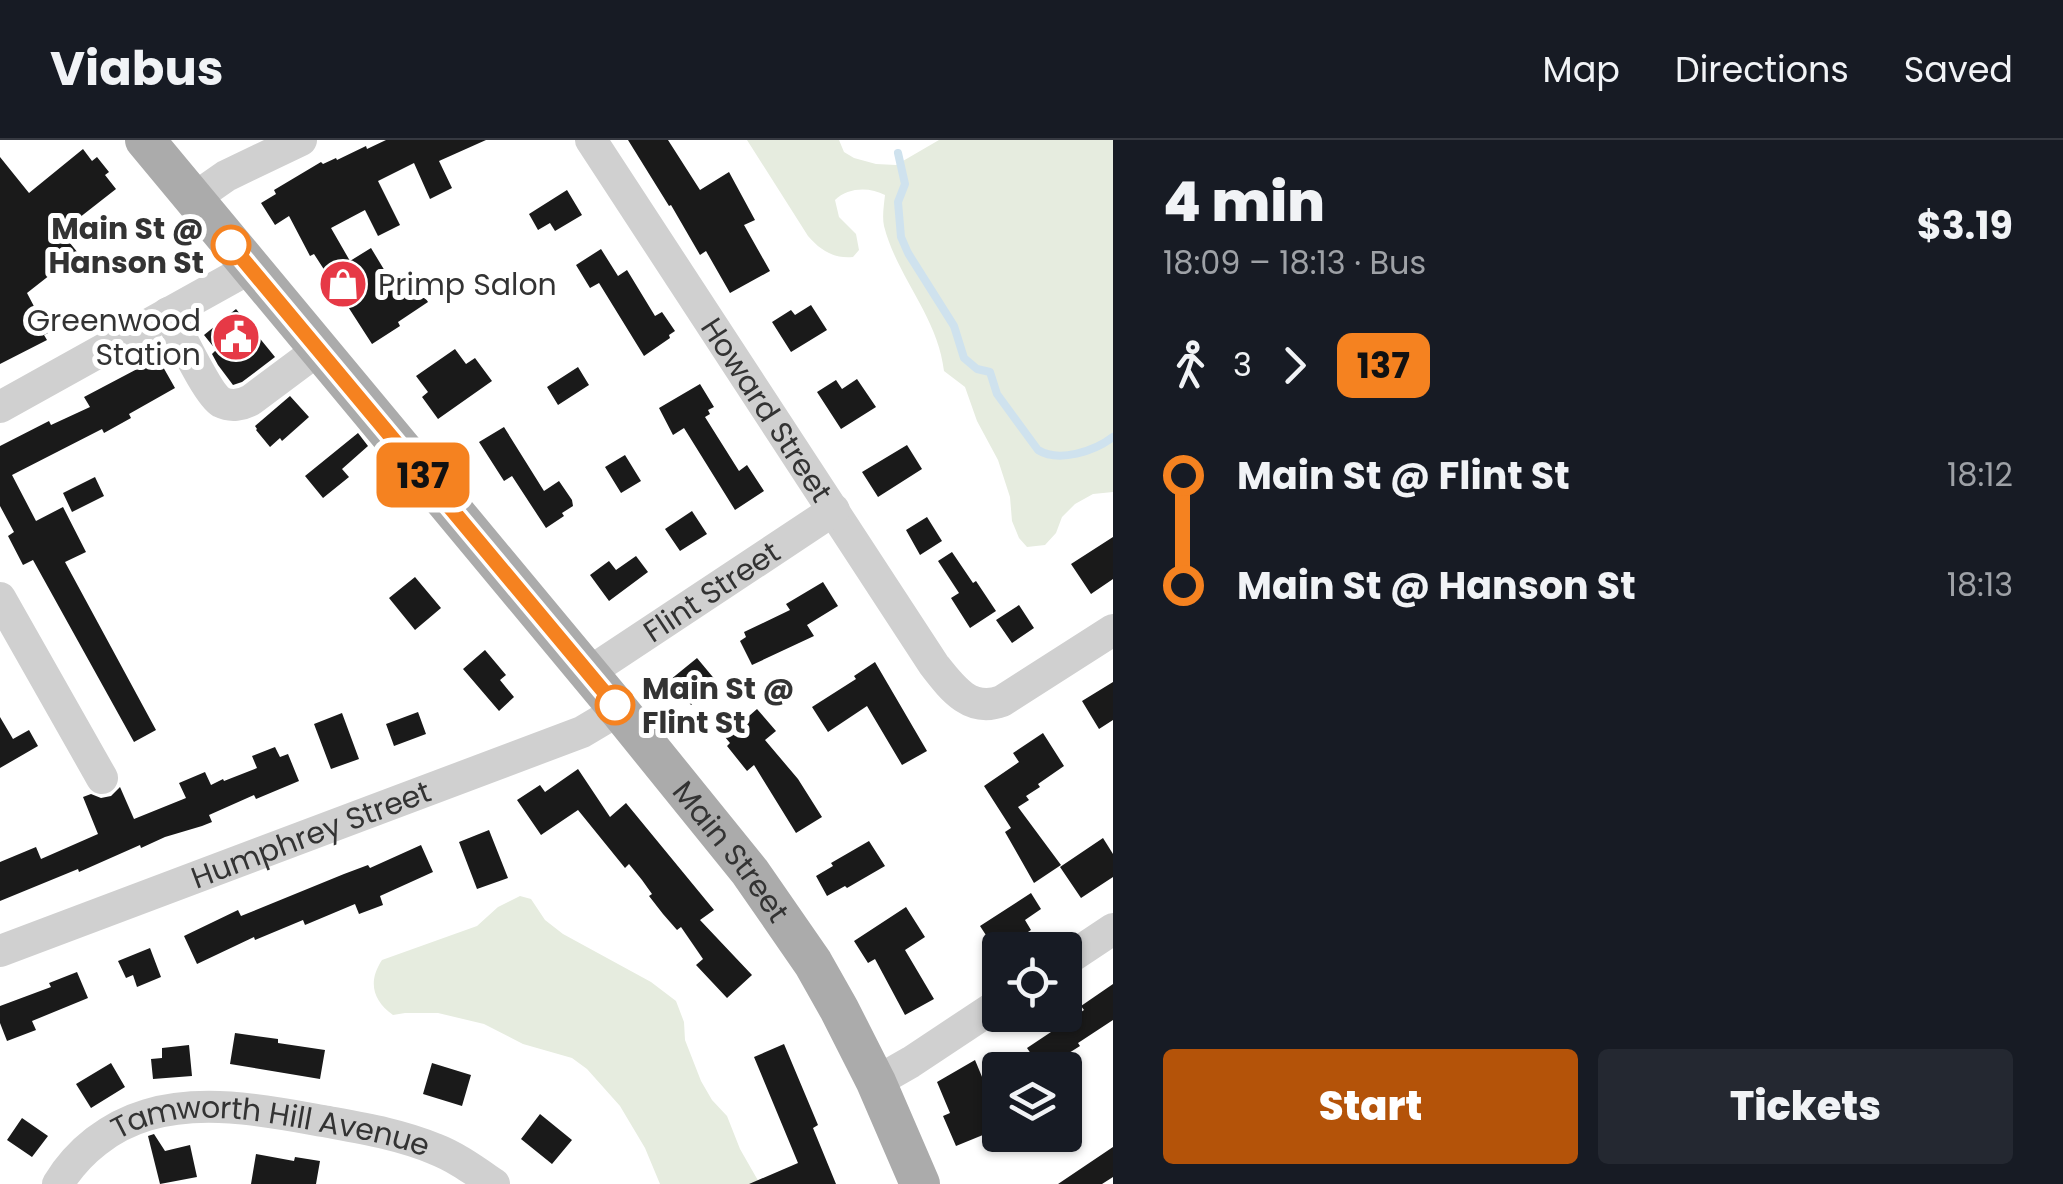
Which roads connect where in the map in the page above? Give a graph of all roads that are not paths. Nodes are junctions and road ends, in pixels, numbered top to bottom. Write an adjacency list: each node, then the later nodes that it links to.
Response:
1 (145, 140): 4 (main road, Main Street)
2 (301, 140): 4 (street)
3 (591, 140): 9 (street, Howard Street)
4 (193, 199): 5 (main road, Main Street)
5 (250, 268): 6 (street); 7 (main road, Main Street)
6 (168, 313): 7 (street); 8 (street)
7 (318, 350): 12 (main road, Main Street)
8 (0, 407)
9 (834, 510): 11 (street, Howard Street); 12 (street, Flint Street)
10 (0, 598): 14 (street)
11 (1113, 630)
12 (588, 673): 13 (main road, Main Street)
13 (619, 710): 17 (street, Humphrey Street); 19 (main road, Main Street)
14 (102, 778)
15 (1113, 930): 16 (street)
16 (1082, 950)
17 (0, 951)
18 (982, 1014): 19 (street)
19 (876, 1082): 22 (main road, Main Street)
20 (58, 1184): 21 (street, Tamworth Hill Avenue)
21 (494, 1184)
22 (920, 1184)

